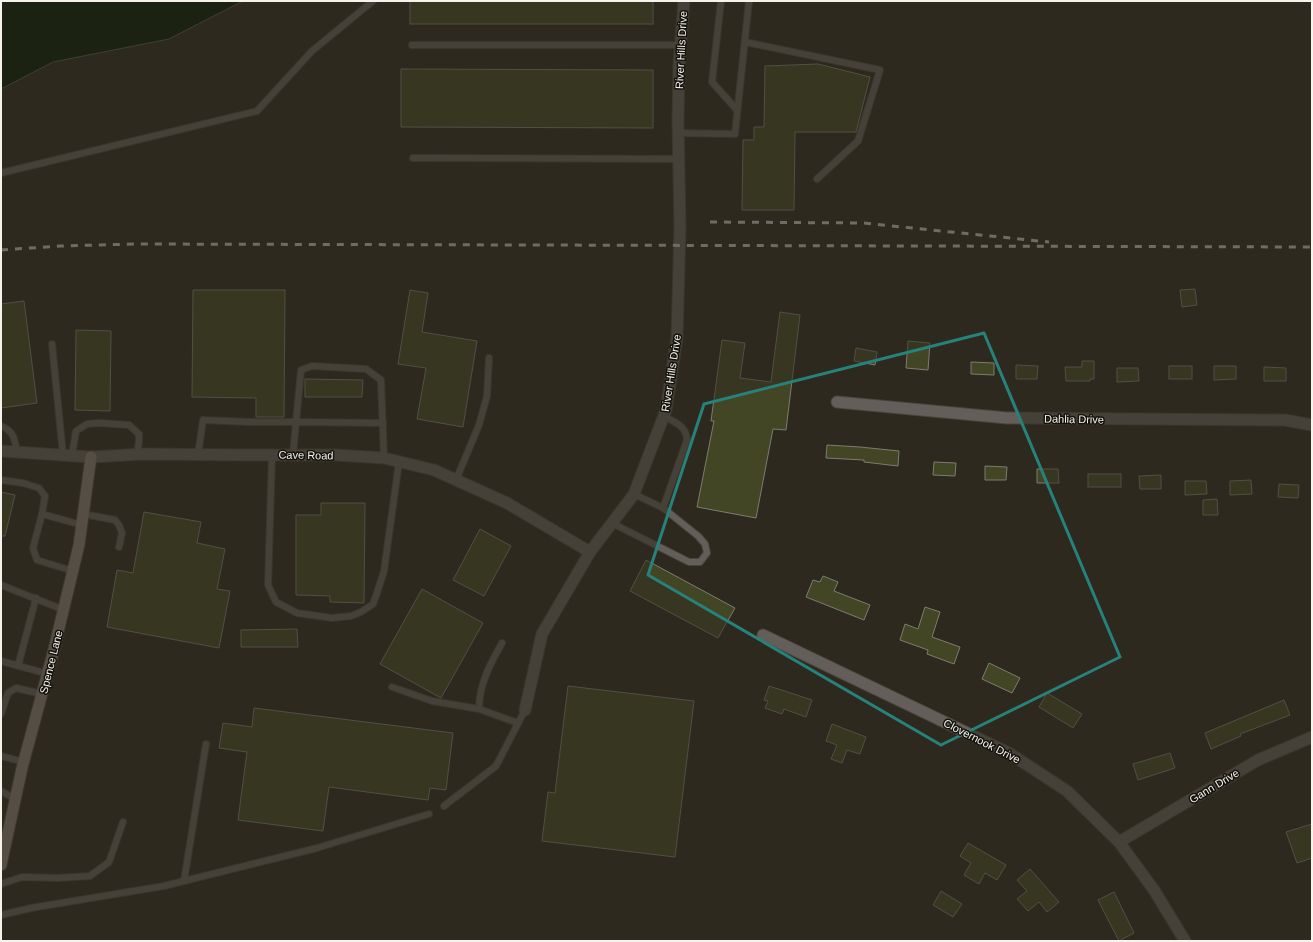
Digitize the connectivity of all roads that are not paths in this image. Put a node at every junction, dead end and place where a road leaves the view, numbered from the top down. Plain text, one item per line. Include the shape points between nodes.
1 (373, 1) edge
2 (684, 1) edge
3 (721, 1) edge
4 (749, 1) edge
5 (745, 42) junction
6 (412, 45) dead end
7 (681, 45) junction
8 (737, 110) junction
9 (679, 133) junction
10 (413, 158) dead end
11 (679, 158) junction
12 (1, 172) edge
13 (817, 180) dead end
14 (52, 344) dead end
15 (489, 358) dead end
16 (837, 402) dead end
17 (664, 416) junction
18 (296, 422) junction
19 (383, 423) junction
20 (1312, 425) edge
21 (1, 426) edge
22 (1, 451) edge
23 (17, 452) junction
24 (198, 454) junction
25 (68, 455) junction
26 (136, 455) junction
27 (272, 455) junction
28 (293, 455) junction
29 (91, 457) junction
30 (384, 458) junction
31 (399, 462) junction
32 (1, 480) edge
33 (456, 480) junction
34 (634, 494) junction
35 (663, 508) junction
36 (42, 514) junction
37 (82, 519) junction
38 (612, 522) junction
39 (119, 547) dead end
40 (590, 552) junction
41 (73, 571) junction
42 (1, 585) edge
43 (36, 598) junction
44 (64, 610) junction
45 (763, 635) dead end
46 (502, 643) dead end
47 (1, 661) edge
48 (18, 666) junction
49 (48, 674) junction
50 (392, 687) dead end
51 (42, 694) junction
52 (479, 709) junction
53 (524, 710) joint
54 (1, 714) edge
55 (518, 723) junction
56 (1312, 737) edge
57 (206, 744) dead end
58 (1, 756) edge
59 (24, 762) junction
60 (1, 791) edge
61 (15, 799) junction
62 (444, 806) dead end
63 (429, 814) dead end
64 (123, 822) dead end
65 (1119, 842) junction
66 (1, 865) edge
67 (184, 881) junction
68 (1, 884) edge
69 (1, 915) edge
70 (1185, 941) edge

1 - 12 lane via 312,51 257,111
2 - 7 street, River Hills Drive
3 - 8 lane via 712,82
4 - 5 lane
5 - 8 lane
5 - 13 lane via 880,70 858,141
6 - 7 lane
7 - 9 street, River Hills Drive
8 - 9 lane via 735,134
9 - 11 street, River Hills Drive
10 - 11 lane
11 - 17 street, River Hills Drive via 677,338
14 - 25 lane
15 - 33 lane via 487,396 479,425
16 - 20 street, Dahlia Drive via 1007,418 1285,420
17 - 34 street, River Hills Drive
17 - 35 lane via 684,428 686,440
18 - 19 lane
18 - 19 lane via 301,370 312,366 366,369 381,380
18 - 24 lane via 203,420
18 - 28 lane
19 - 30 lane
21 - 23 lane via 10,430
22 - 23 street, Cave Road
23 - 25 street, Cave Road
24 - 26 street, Cave Road
24 - 27 street, Cave Road
25 - 26 lane via 76,432 87,424 99,423 129,426 138,434
25 - 29 street, Cave Road
26 - 29 street, Cave Road
27 - 28 street, Cave Road
27 - 31 lane via 268,585 276,602 298,613 332,618 351,616 373,604 384,571
28 - 30 street, Cave Road
29 - 37 main road, Spence Lane
30 - 31 street, Cave Road
31 - 33 street, Cave Road via 434,470
32 - 36 lane via 39,488 45,496
33 - 40 street, Cave Road via 507,503
34 - 35 lane
34 - 38 street, River Hills Drive
35 - 38 lane via 705,544 707,553 700,562 689,562
36 - 37 lane
36 - 41 lane via 33,548 37,560
37 - 39 lane via 115,520 122,533
37 - 41 main road, Spence Lane
38 - 40 street, River Hills Drive
40 - 53 street, River Hills Drive via 542,634
41 - 44 main road, Spence Lane
42 - 43 lane
43 - 44 lane
43 - 48 lane
44 - 49 main road, Spence Lane
45 - 65 street, Clovernook Drive via 1009,753 1067,791
46 - 52 lane via 489,667
47 - 48 lane
48 - 49 lane
49 - 51 main road, Spence Lane
50 - 52 lane via 432,701
51 - 54 lane via 16,688 8,693
51 - 59 main road, Spence Lane
52 - 55 lane
53 - 55 lane
55 - 62 lane via 496,766
56 - 65 street, Gann Drive via 1258,760
57 - 67 lane
58 - 59 lane
59 - 61 main road, Spence Lane
60 - 61 lane
61 - 66 main road, Spence Lane
63 - 67 lane via 317,848
64 - 68 lane via 109,862 90,876 22,877
65 - 70 street, Clovernook Drive via 1154,890
67 - 69 lane

